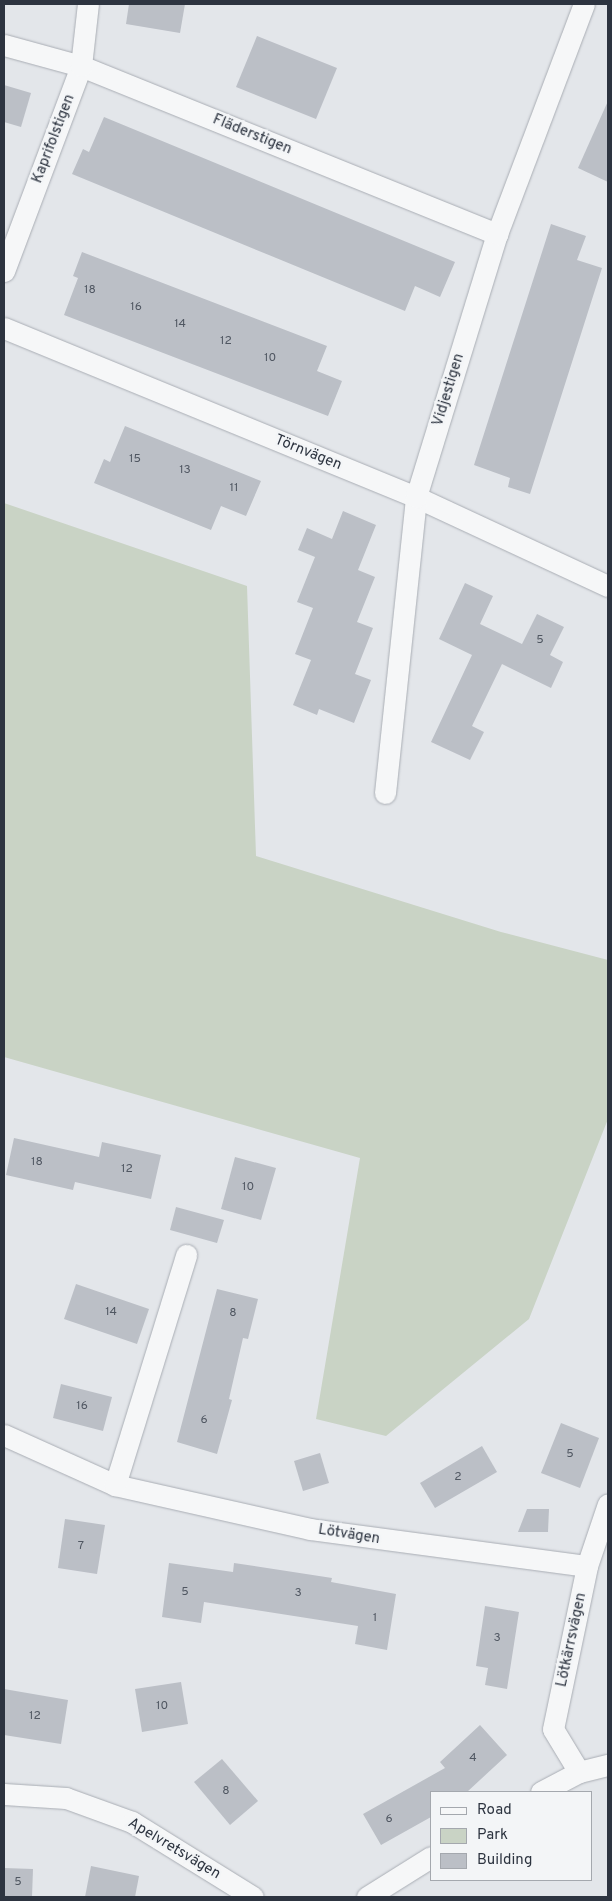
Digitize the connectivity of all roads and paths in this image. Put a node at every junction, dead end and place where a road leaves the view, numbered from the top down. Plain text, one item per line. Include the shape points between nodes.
1 (88, 4) edge
2 (584, 4) edge
3 (4, 46) edge
4 (82, 66) junction
5 (497, 234) junction
6 (4, 271) edge
7 (4, 328) edge
8 (416, 497) junction
9 (608, 586) edge
10 (385, 793) dead end
11 (186, 1255) dead end
12 (4, 1435) edge
13 (114, 1485) junction
14 (608, 1504) edge
15 (587, 1566) junction
16 (608, 1765) edge
17 (579, 1772) junction
18 (543, 1791) edge
19 (4, 1794) edge
20 (430, 1858) edge
21 (253, 1897) edge
22 (367, 1897) edge

1 - 4 street, Kaprifolstigen
2 - 5 street, Vidjestigen
3 - 4 street, Fläderstigen
4 - 5 street, Fläderstigen
4 - 6 street, Kaprifolstigen
5 - 8 street, Vidjestigen
7 - 8 street, Törnvägen
8 - 9 street, Törnvägen
8 - 10 street, Vidjestigen
11 - 13 street
12 - 13 street, Lötvägen
13 - 15 street, Lötvägen via 319,1530
14 - 15 street, Lötkärrsvägen
15 - 17 street, Lötkärrsvägen via 553,1729
16 - 17 street
17 - 18 street
19 - 21 street, Apelvretsvägen via 66,1798 132,1822
20 - 22 street

